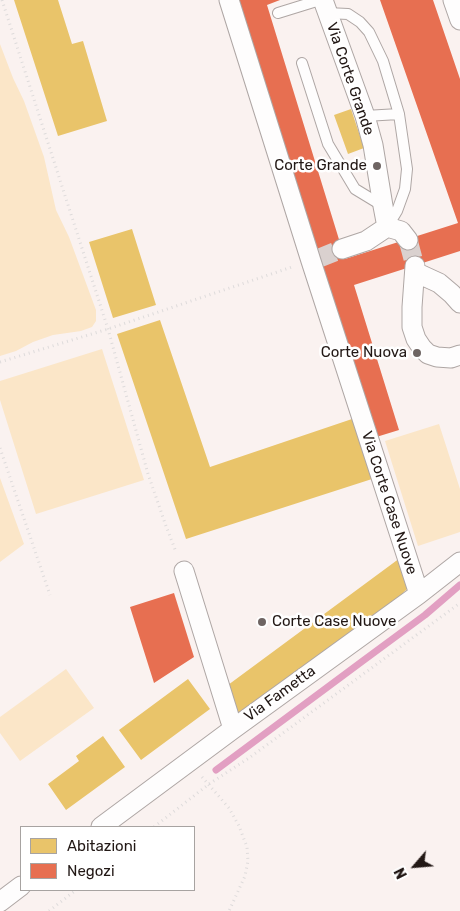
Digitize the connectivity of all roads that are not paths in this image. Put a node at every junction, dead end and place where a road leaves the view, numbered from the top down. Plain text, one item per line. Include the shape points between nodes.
1 (229, 0) edge
2 (453, 0) edge
3 (323, 4) edge
4 (278, 13) dead end
5 (460, 20) edge
6 (302, 63) dead end
7 (399, 114) junction
8 (366, 116) junction
9 (383, 206) junction
10 (387, 227) junction
11 (408, 240) tunnel mouth
12 (342, 249) tunnel mouth
13 (460, 303) edge
14 (460, 355) edge
15 (460, 562) edge
16 (184, 571) road end
17 (419, 594) junction
18 (233, 729) junction
19 (102, 826) edge
20 (20, 887) edge
21 (0, 902) edge

1 - 17 street, Via Corte Case Nuove
2 - 5 street
3 - 4 lane
3 - 7 lane via 348,14 369,32 384,61
3 - 8 street, Via Corte Grande
6 - 9 lane via 328,144 355,188
7 - 8 lane
7 - 10 lane via 407,169 405,189
8 - 9 street, Via Corte Grande
9 - 10 street, Via Corte Grande
10 - 11 street via 400,231
10 - 12 street via 366,241
13 - 14 street via 439,283 415,269 412,327 416,339 428,354 451,358
15 - 17 street, Via Fametta
16 - 18 street
17 - 18 street, Via Fametta
18 - 19 street, Via Fametta
20 - 21 street

